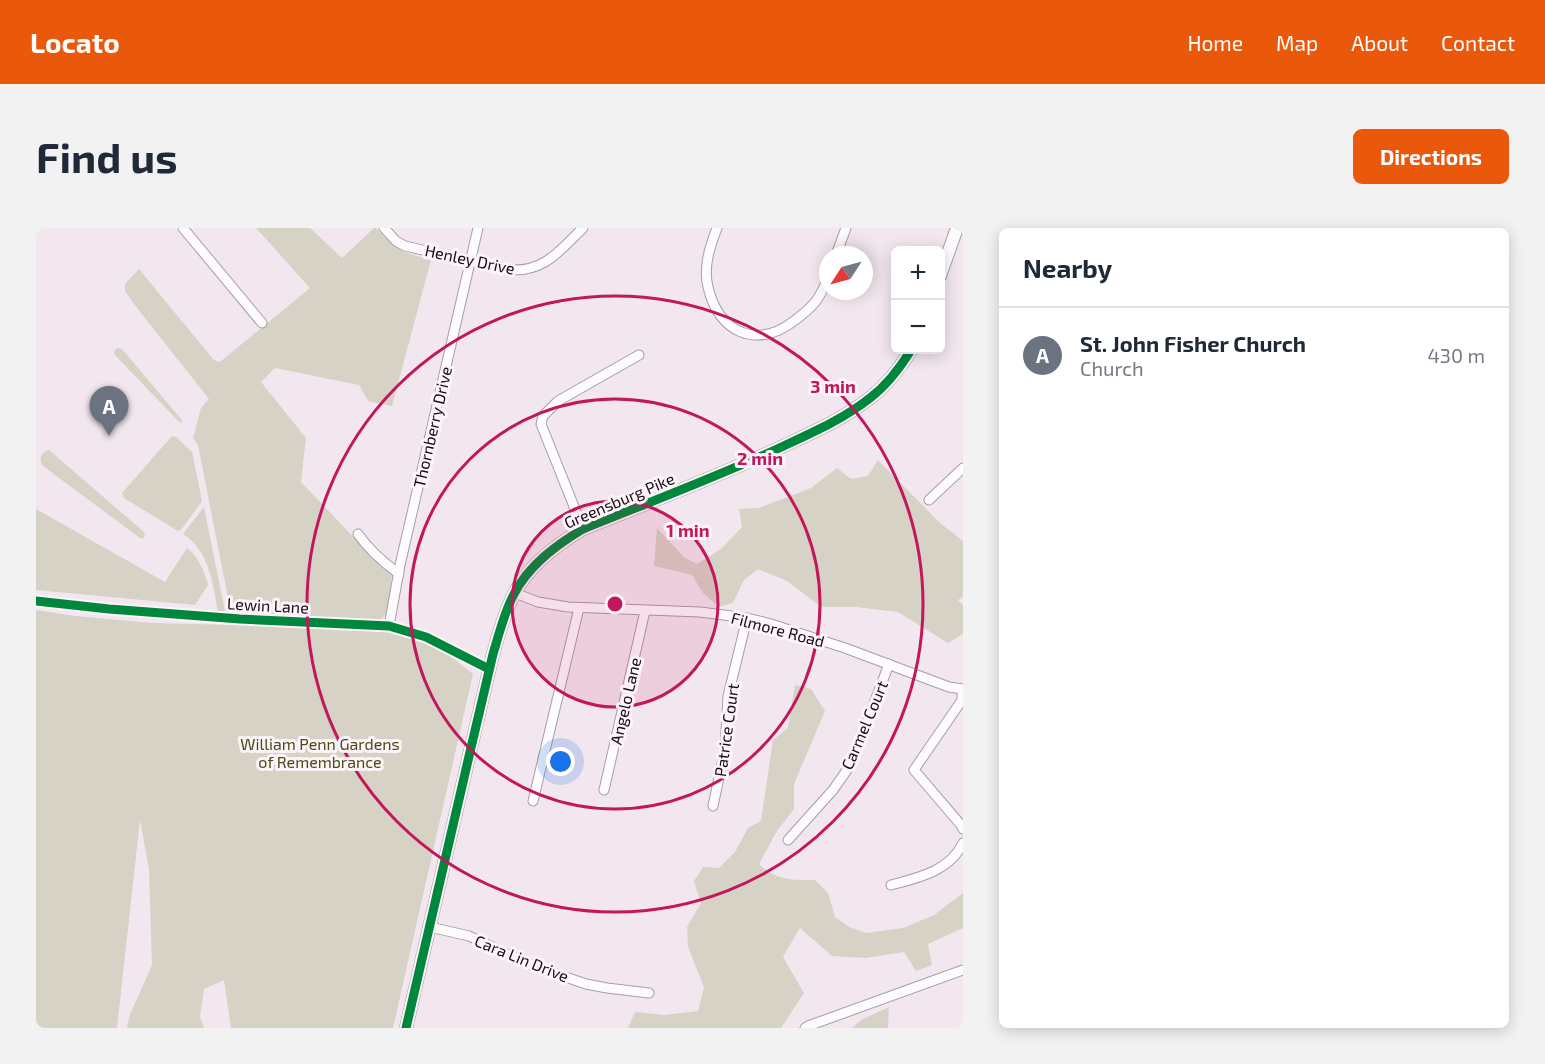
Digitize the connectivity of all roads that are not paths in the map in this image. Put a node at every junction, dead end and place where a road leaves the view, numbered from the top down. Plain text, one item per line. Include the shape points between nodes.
1 (183, 228) edge
2 (384, 228) edge
3 (478, 228) edge
4 (583, 228) edge
5 (717, 228) edge
6 (846, 228) edge
7 (957, 228) edge
8 (839, 246) edge
9 (470, 261) junction
10 (945, 262) edge
11 (819, 297) edge
12 (262, 323) dead end
13 (908, 354) edge
14 (639, 355) dead end
15 (963, 468) edge
16 (929, 500) dead end
17 (583, 529) junction
18 (358, 534) dead end
19 (399, 574) junction
20 (515, 593) junction
21 (36, 601) edge
22 (579, 608) junction
23 (645, 611) junction
24 (747, 618) junction
25 (389, 626) junction
26 (889, 664) junction
27 (489, 669) junction
28 (962, 689) edge
29 (604, 790) dead end
30 (533, 801) dead end
31 (713, 806) dead end
32 (963, 829) edge
33 (788, 840) dead end
34 (963, 843) edge
35 (891, 885) dead end
36 (430, 927) junction
37 (963, 970) edge
38 (649, 993) dead end
39 (406, 1028) edge
40 (805, 1028) edge

1 - 12 street
2 - 9 street, Henley Drive via 405,246
3 - 9 street, Thornberry Drive
4 - 9 street, Henley Drive via 550,260 532,269 510,270
5 - 11 street via 710,246 707,285 718,312 736,330 749,335 776,331 809,309
6 - 8 street
7 - 10 street
9 - 19 street, Thornberry Drive
13 - 17 street, Greensburg Pike via 871,398 835,422 747,463
14 - 17 street via 558,401 543,416 541,424
15 - 16 street
17 - 20 street, Greensburg Pike via 544,557
18 - 19 street
19 - 25 street, Thornberry Drive
20 - 22 street, Filmore Road via 549,605
20 - 27 street, Greensburg Pike
21 - 25 street, Lewin Lane
22 - 23 street, Filmore Road
22 - 30 street
23 - 24 street, Filmore Road
23 - 29 street, Angelo Lane
24 - 26 street, Filmore Road
24 - 31 street, Patrice Court via 728,696 725,749
25 - 27 street, Lewin Lane via 426,637
26 - 28 street, Filmore Road
26 - 33 street, Carmel Court via 847,770
27 - 36 street, Greensburg Pike
28 - 32 street via 962,700 914,770
34 - 35 street via 956,856 938,869
36 - 38 street, Cara Lin Drive via 469,936 533,966 586,984
36 - 39 street, Greensburg Pike
37 - 40 street

